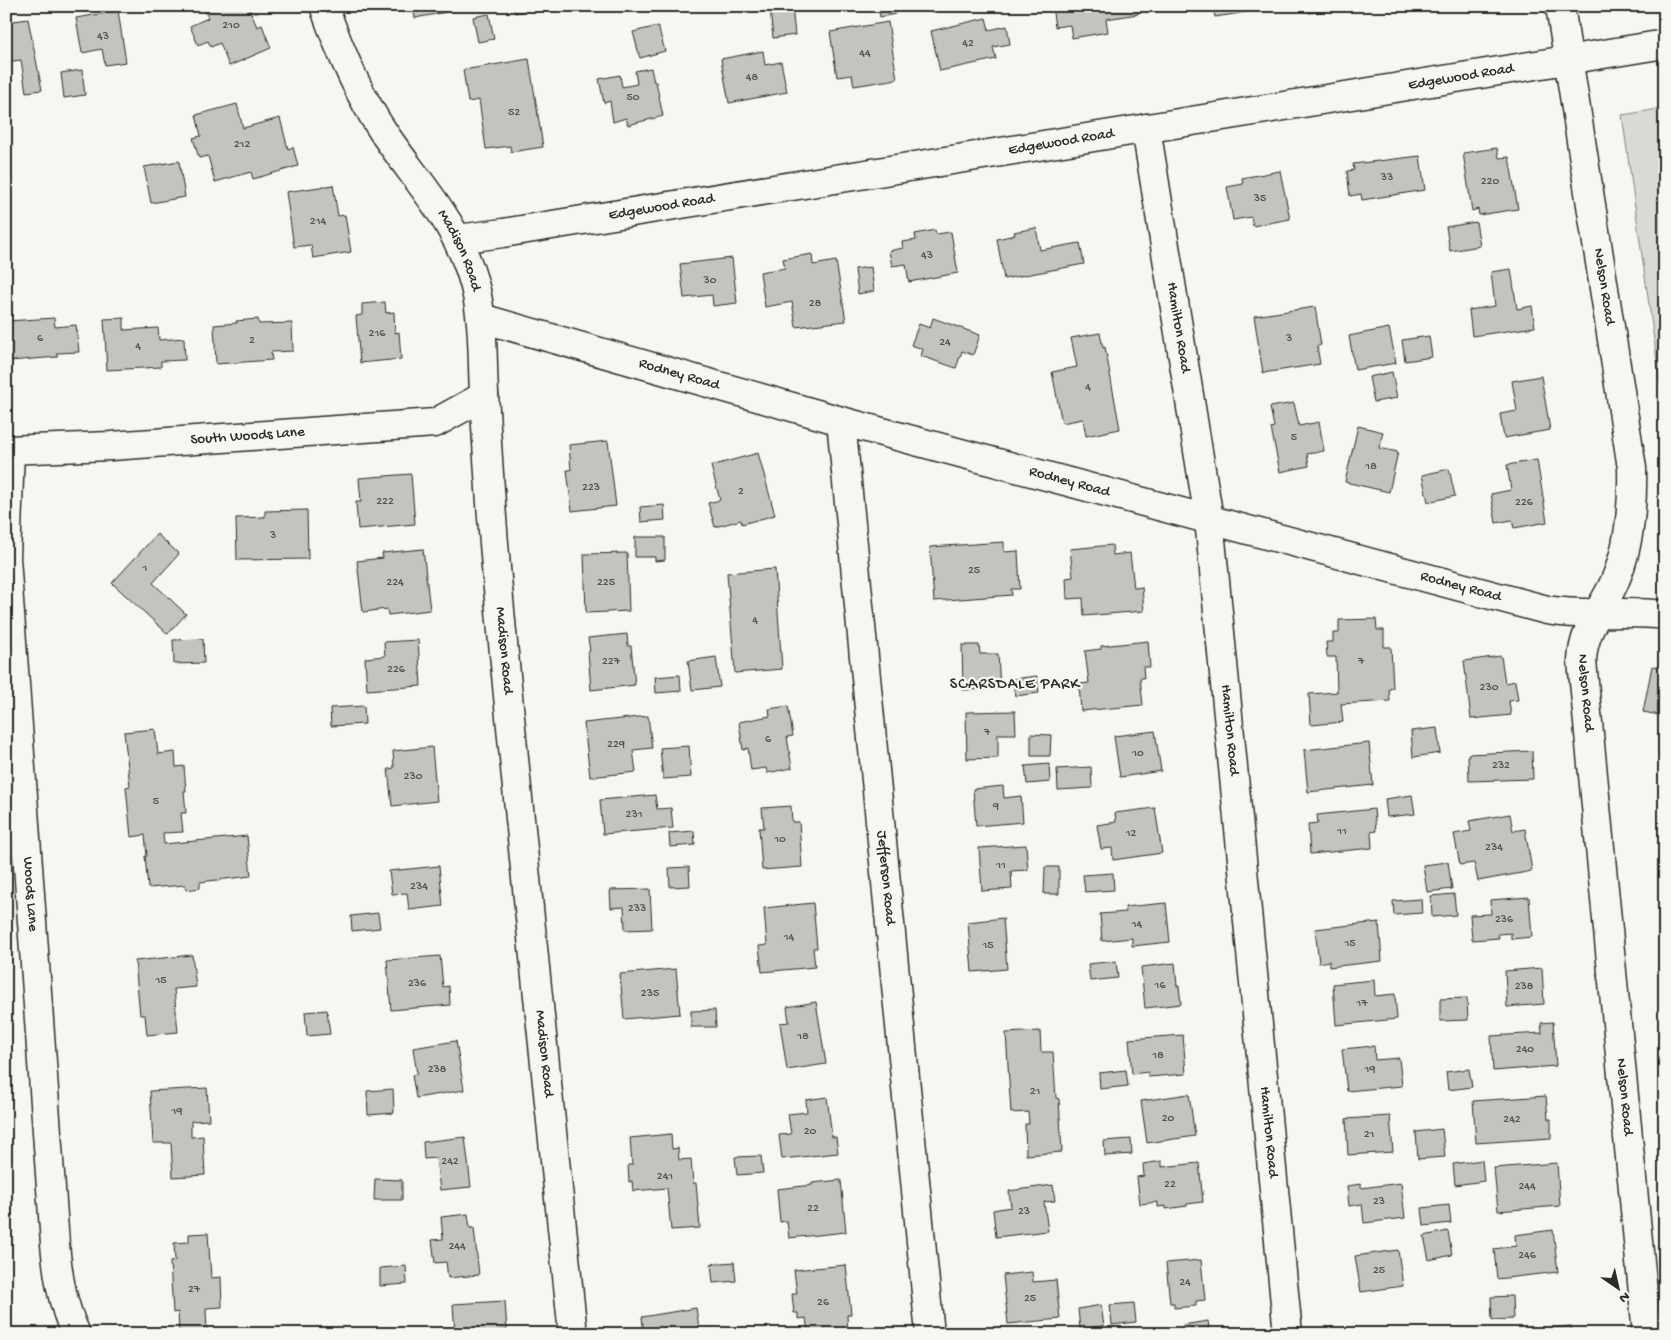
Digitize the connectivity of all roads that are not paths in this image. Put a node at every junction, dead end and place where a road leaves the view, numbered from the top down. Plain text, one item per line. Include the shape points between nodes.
1 (324, 6) edge
2 (1560, 6) edge
3 (1665, 44) edge
4 (1568, 60) junction
5 (1146, 128) junction
6 (458, 239) junction
7 (481, 318) junction
8 (484, 396) junction
9 (841, 421) junction
10 (8, 450) edge
11 (1209, 519) junction
12 (1598, 612) junction
13 (1665, 615) edge
14 (76, 1334) edge
15 (573, 1334) edge
16 (930, 1334) edge
17 (1288, 1334) edge
18 (1647, 1334) edge

1 - 6 street, Madison Road via 340,51 361,94 386,136 443,213
2 - 4 street, Nelson Road
3 - 4 street, Edgewood Road
4 - 5 street, Edgewood Road
4 - 12 street, Nelson Road via 1632,468 1632,509 1624,549 1614,581
5 - 6 street, Edgewood Road
5 - 11 street, Hamilton Road
6 - 7 street, Madison Road via 475,286
7 - 8 street, Madison Road
7 - 9 street, Rodney Road
8 - 10 street, South Woods Lane via 435,423 111,446
8 - 15 street, Madison Road via 499,606
9 - 11 street, Rodney Road
9 - 16 street, Jefferson Road
10 - 14 street, Woods Lane via 6,558 53,1224 60,1289
11 - 12 street, Rodney Road via 1547,610
11 - 17 street, Hamilton Road
12 - 13 street, Rodney Road
12 - 18 street, Nelson Road via 1584,639 1582,661

